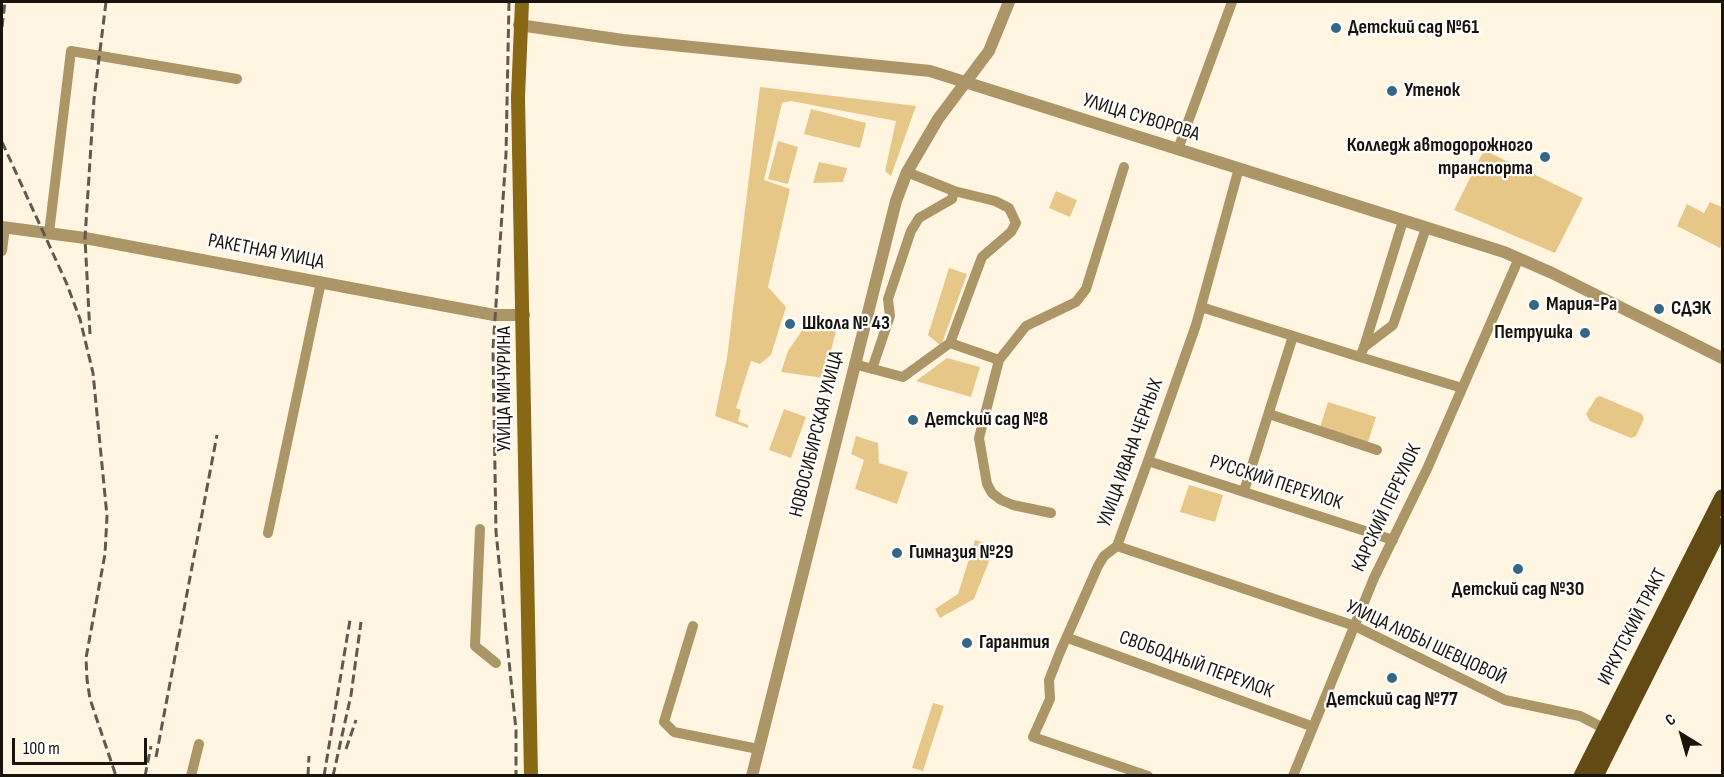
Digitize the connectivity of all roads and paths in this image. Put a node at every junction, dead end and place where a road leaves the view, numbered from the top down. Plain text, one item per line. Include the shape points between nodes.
1 (522, 2) edge
2 (1010, 2) edge
3 (1232, 2) edge
4 (519, 26) junction
5 (237, 79) dead end
6 (966, 83) junction
7 (1178, 149) junction
8 (1124, 167) dead end
9 (1239, 168) junction
10 (907, 171) junction
11 (954, 191) junction
12 (1403, 221) junction
13 (3, 227) edge
14 (1426, 228) junction
15 (49, 233) junction
16 (2, 251) edge
17 (1519, 258) junction
18 (321, 282) junction
19 (1201, 307) junction
20 (524, 315) junction
21 (1293, 336) junction
22 (950, 343) junction
23 (1362, 352) junction
24 (1722, 358) edge
25 (999, 360) junction
26 (854, 364) junction
27 (872, 369) junction
28 (1462, 388) junction
29 (1269, 414) junction
30 (1377, 450) dead end
31 (1148, 461) junction
32 (1244, 491) junction
33 (1722, 497) edge
34 (1051, 513) dead end
35 (1722, 525) edge
36 (480, 529) dead end
37 (268, 533) dead end
38 (1393, 540) junction
39 (1117, 546) junction
40 (693, 626) dead end
41 (1355, 626) junction
42 (1068, 638) junction
43 (496, 663) dead end
44 (1311, 726) junction
45 (1611, 731) junction
46 (199, 744) dead end
47 (758, 749) junction
48 (755, 775) edge
49 (192, 776) edge
50 (531, 776) edge
51 (1148, 776) edge
52 (1293, 776) edge
53 (1581, 776) edge
54 (1596, 776) edge

1 - 4 main road, УЛИЦА МИЧУРИНА
2 - 6 street, НОВОСИБИРСКАЯ УЛИЦА via 988,51
3 - 7 street
4 - 6 street, УЛИЦА СУВОРОВА via 930,71
4 - 20 main road, УЛИЦА МИЧУРИНА
5 - 15 street via 71,51
6 - 7 street, УЛИЦА СУВОРОВА
6 - 10 street, НОВОСИБИРСКАЯ УЛИЦА via 938,119
7 - 9 street, УЛИЦА СУВОРОВА
8 - 25 street via 1086,289 1076,302 1026,326
9 - 12 street, УЛИЦА СУВОРОВА
9 - 19 street, УЛИЦА ИВАНА ЧЕРНЫХ
10 - 11 street
10 - 26 street, НОВОСИБИРСКАЯ УЛИЦА
11 - 22 street via 996,201 1009,208 1016,223 982,257
11 - 27 street via 952,199 919,218 910,231 888,299 890,316
12 - 14 street, УЛИЦА СУВОРОВА
12 - 23 street
13 - 15 street, РАКЕТНАЯ УЛИЦА
13 - 16 street
14 - 17 street, УЛИЦА СУВОРОВА
14 - 23 street via 1393,325
15 - 18 street, РАКЕТНАЯ УЛИЦА
17 - 24 street, УЛИЦА СУВОРОВА
17 - 28 street, КАРСКИЙ ПЕРЕУЛОК
18 - 20 street, РАКЕТНАЯ УЛИЦА via 494,315
18 - 37 street
19 - 21 street
19 - 31 street, УЛИЦА ИВАНА ЧЕРНЫХ
20 - 50 main road, УЛИЦА МИЧУРИНА
21 - 23 street
21 - 29 street
22 - 25 street
22 - 27 street via 903,377
23 - 28 street
25 - 34 street via 979,438 987,484 1001,500
26 - 27 street
26 - 47 street, НОВОСИБИРСКАЯ УЛИЦА
28 - 38 street, КАРСКИЙ ПЕРЕУЛОК
29 - 30 street
29 - 32 street
31 - 32 street, РУССКИЙ ПЕРЕУЛОК
31 - 39 street, УЛИЦА ИВАНА ЧЕРНЫХ
32 - 38 street, РУССКИЙ ПЕРЕУЛОК
33 - 45 main road, ИРКУТСКИЙ ТРАКТ
35 - 45 main road, ИРКУТСКИЙ ТРАКТ
36 - 43 street via 476,646
38 - 41 street, КАРСКИЙ ПЕРЕУЛОК
39 - 41 street, УЛИЦА ЛЮБЫ ШЕВЦОВОЙ
39 - 42 street, УЛИЦА ИВАНА ЧЕРНЫХ via 1098,566
40 - 47 street via 664,722 674,732
41 - 44 street, КАРСКИЙ ПЕРЕУЛОК
41 - 45 street, УЛИЦА ЛЮБЫ ШЕВЦОВОЙ via 1505,700 1580,716
42 - 44 street, СВОБОДНЫЙ ПЕРЕУЛОК
42 - 51 street, УЛИЦА ИВАНА ЧЕРНЫХ via 1049,680 1050,699 1033,737
44 - 52 street, КАРСКИЙ ПЕРЕУЛОК
45 - 53 main road, ИРКУТСКИЙ ТРАКТ
45 - 54 main road, ИРКУТСКИЙ ТРАКТ
46 - 49 street
47 - 48 street, НОВОСИБИРСКАЯ УЛИЦА

